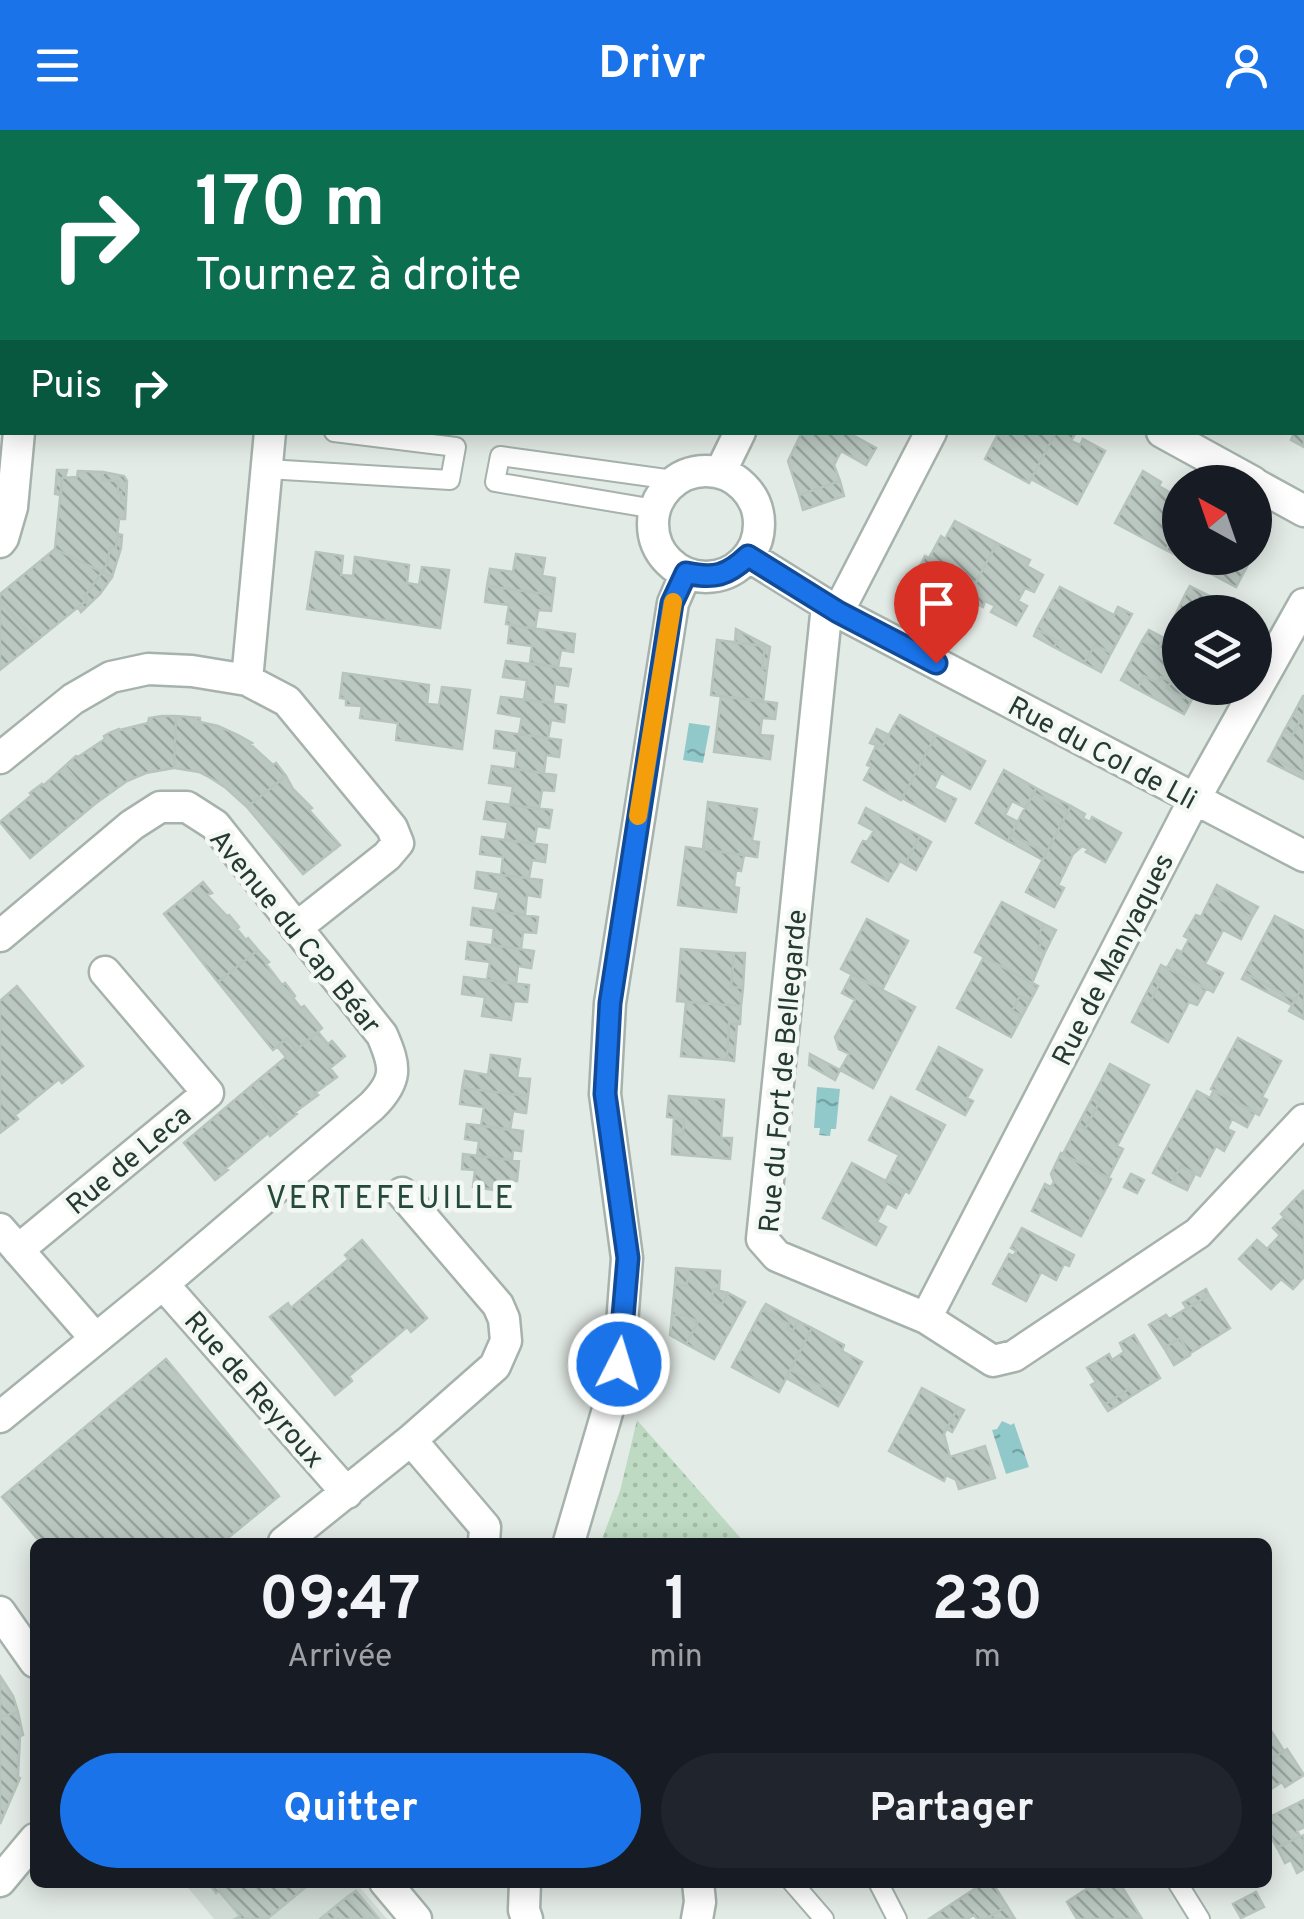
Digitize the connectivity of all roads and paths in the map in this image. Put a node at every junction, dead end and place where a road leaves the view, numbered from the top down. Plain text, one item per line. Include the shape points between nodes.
1 (19, 435) edge
2 (270, 435) edge
3 (357, 435) edge
4 (738, 435) edge
5 (929, 435) edge
6 (1167, 435) edge
7 (1222, 465) edge
8 (267, 469) junction
9 (720, 472) junction
10 (679, 478) junction
11 (1272, 493) edge
12 (655, 509) junction
13 (1304, 511) edge
14 (0, 542) edge
15 (748, 556) junction
16 (686, 573) junction
17 (1304, 604) edge
18 (832, 608) junction
19 (247, 680) junction
20 (0, 758) edge
21 (1194, 800) junction
22 (1304, 856) edge
23 (296, 928) junction
24 (0, 936) edge
25 (104, 972) dead end
26 (1304, 1120) edge
27 (402, 1194) dead end
28 (9, 1239) edge
29 (163, 1284) junction
30 (926, 1318) junction
31 (94, 1338) junction
32 (0, 1418) edge
33 (411, 1440) junction
34 (347, 1493) junction
35 (289, 1538) edge
36 (484, 1538) edge
37 (569, 1538) edge
38 (0, 1612) edge
39 (30, 1655) edge
40 (30, 1845) edge
41 (0, 1881) edge
42 (390, 1888) edge
43 (526, 1888) edge
44 (699, 1888) edge
45 (797, 1888) edge
46 (881, 1888) edge
47 (1181, 1888) edge
48 (416, 1919) edge
49 (527, 1919) edge
50 (697, 1919) edge
51 (824, 1919) edge
52 (897, 1919) edge
53 (1200, 1919) edge

1 - 14 street via 12,506
2 - 8 street
3 - 8 lane via 456,448 450,480
4 - 9 street
5 - 18 street
6 - 7 street
8 - 19 street
9 - 10 street
9 - 15 street via 748,491 756,507 759,524
10 - 12 street
10 - 12 lane via 500,456 495,482
11 - 13 street
12 - 16 street via 655,540
15 - 16 street via 720,575
15 - 18 street, Rue du Col de Lli
16 - 37 street via 672,603 610,1003 605,1094 628,1258 619,1364
17 - 21 street, Rue de Manyaques
18 - 21 street, Rue du Col de Lli
18 - 30 street, Rue du Fort de Bellegarde via 762,1239 777,1256
19 - 20 street via 148,668 111,677
19 - 23 street via 287,701 398,842
21 - 22 street, Rue du Col de Lli
21 - 30 street, Rue de Manyaques
23 - 24 street, Avenue du Cap Béar via 215,826 187,807 160,807
23 - 29 street, Avenue du Cap Béar via 382,1035 393,1077 372,1106
25 - 28 street, Rue de Leca via 208,1093
26 - 30 street, Rue du Fort de Bellegarde via 1198,1233 1014,1356 993,1361
27 - 33 street via 498,1305 506,1341 495,1366
28 - 31 street
29 - 31 street, Avenue du Cap Béar
29 - 34 street, Rue de Reyroux
31 - 32 street, Avenue du Cap Béar
33 - 34 street
33 - 36 street via 485,1527
34 - 35 street
38 - 39 street
40 - 41 street
42 - 48 street
43 - 49 street
44 - 50 street
45 - 51 lane
46 - 52 lane
47 - 53 lane

